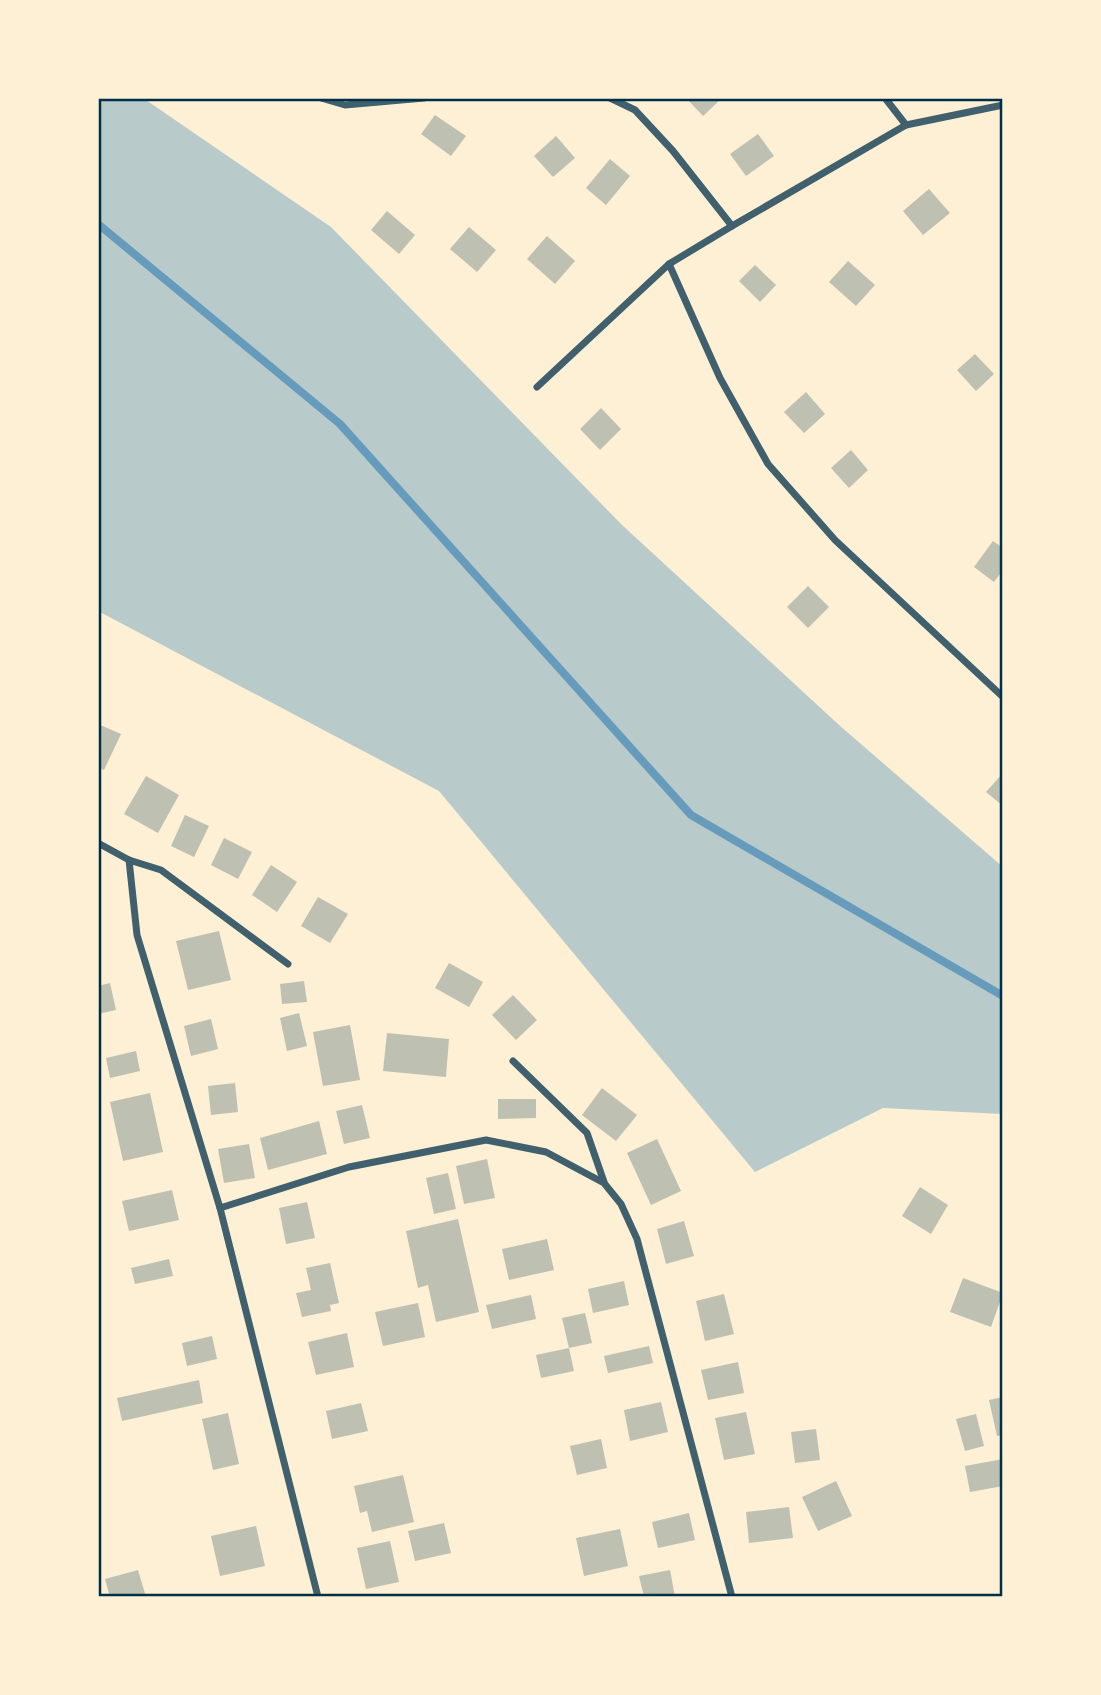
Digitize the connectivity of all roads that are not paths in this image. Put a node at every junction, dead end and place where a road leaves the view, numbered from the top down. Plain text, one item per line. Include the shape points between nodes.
1 (321, 98) edge
2 (424, 98) edge
3 (610, 98) edge
4 (885, 98) edge
5 (1003, 105) edge
6 (906, 125) junction
7 (732, 226) junction
8 (669, 264) junction
9 (537, 387) dead end
10 (1003, 697) edge
11 (98, 843) edge
12 (130, 860) junction
13 (288, 964) dead end
14 (513, 1061) dead end
15 (604, 1183) junction
16 (220, 1208) junction
17 (318, 1597) edge
18 (732, 1597) edge

1 - 2 street via 345,105
3 - 7 street via 635,110
4 - 6 street
5 - 6 street
6 - 7 street
7 - 8 street
8 - 9 street
8 - 10 street via 720,378 768,464 835,540
11 - 12 street
12 - 13 street via 161,870
12 - 16 street via 137,935
14 - 15 street via 587,1133
15 - 16 street via 546,1152 486,1140 349,1167
15 - 18 street via 621,1204 637,1239
16 - 17 street

